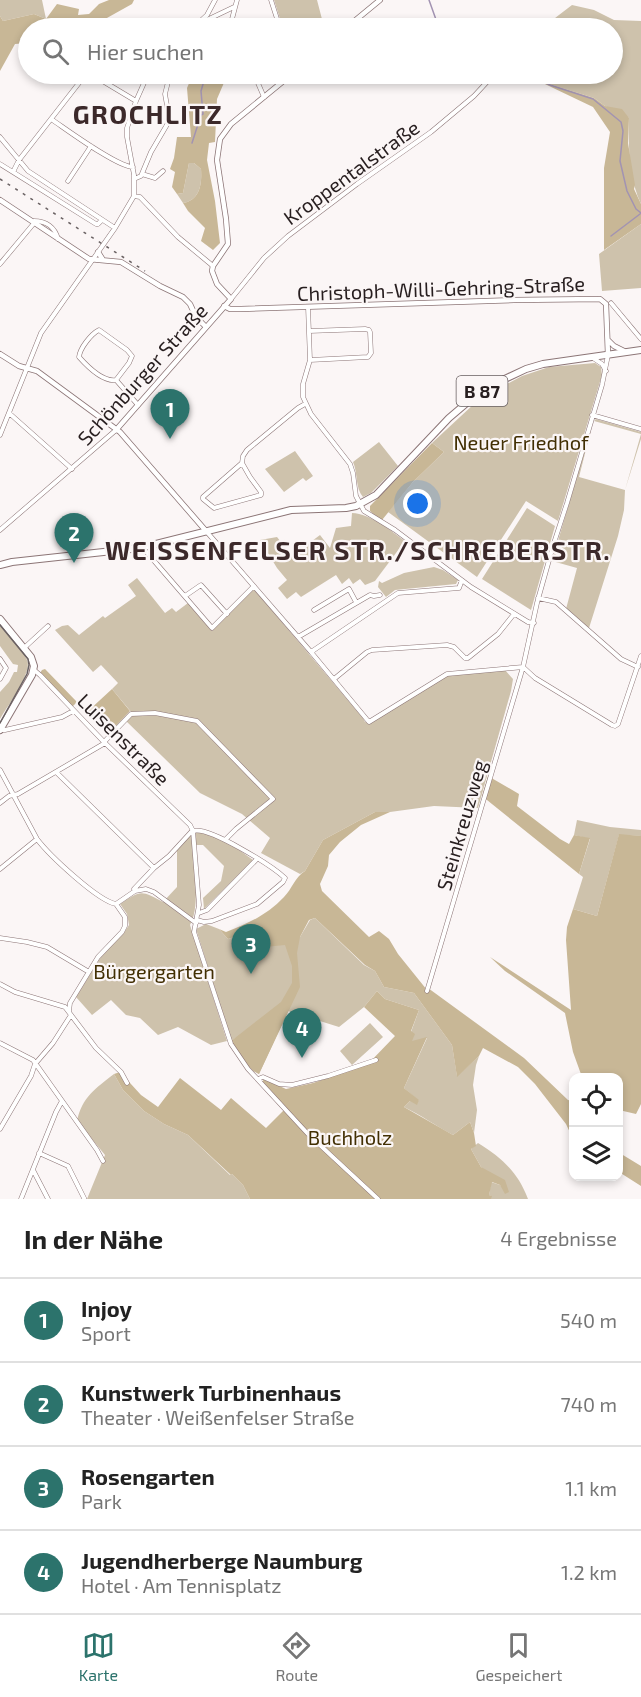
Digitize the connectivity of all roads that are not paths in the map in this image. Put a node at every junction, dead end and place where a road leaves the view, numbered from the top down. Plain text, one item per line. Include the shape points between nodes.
1 (215, 0) edge
2 (237, 0) edge
3 (271, 0) edge
4 (380, 0) edge
5 (234, 7) junction
6 (224, 12) junction
7 (203, 18) edge
8 (209, 18) edge
9 (231, 18) edge
10 (232, 18) edge
11 (277, 18) edge
12 (358, 18) edge
13 (78, 84) edge
14 (108, 84) edge
15 (144, 84) edge
16 (168, 84) edge
17 (258, 84) edge
18 (280, 84) edge
19 (485, 84) edge
20 (264, 97) junction
21 (136, 101) junction
22 (51, 119) junction
23 (0, 137) edge
24 (91, 146) junction
25 (19, 160) junction
26 (0, 162) edge
27 (133, 167) junction
28 (164, 171) dead end
29 (13, 172) junction
30 (142, 174) junction
31 (134, 179) junction
32 (68, 181) dead end
33 (134, 196) junction
34 (0, 200) edge
35 (102, 220) junction
36 (34, 221) junction
37 (115, 228) junction
38 (98, 252) junction
39 (93, 259) junction
40 (103, 260) junction
41 (0, 264) edge
42 (213, 266) junction
43 (231, 299) junction
44 (610, 303) dead end
45 (224, 306) junction
46 (308, 306) junction
47 (607, 311) junction
48 (617, 311) junction
49 (206, 327) junction
50 (309, 331) junction
51 (641, 339) edge
52 (609, 340) junction
53 (641, 350) edge
54 (627, 352) junction
55 (0, 354) edge
56 (608, 355) junction
57 (592, 357) junction
58 (310, 360) junction
59 (24, 368) junction
60 (606, 371) junction
61 (116, 380) junction
62 (305, 404) junction
63 (138, 405) junction
64 (9, 413) junction
65 (592, 415) junction
66 (641, 429) edge
67 (116, 430) junction
68 (0, 435) edge
69 (242, 463) junction
70 (72, 469) junction
71 (360, 505) junction
72 (0, 530) edge
73 (206, 531) junction
74 (143, 548) junction
75 (0, 564) edge
76 (462, 580) junction
77 (254, 586) junction
78 (380, 595) dead end
79 (185, 596) junction
80 (538, 598) junction
81 (356, 602) junction
82 (314, 610) dead end
83 (227, 614) junction
84 (514, 614) junction
85 (0, 619) edge
86 (534, 623) junction
87 (48, 626) dead end
88 (298, 637) junction
89 (24, 648) junction
90 (311, 652) junction
91 (641, 656) edge
92 (0, 660) edge
93 (523, 667) junction
94 (638, 667) junction
95 (34, 670) junction
96 (0, 679) edge
97 (334, 679) junction
98 (74, 711) junction
99 (0, 730) edge
100 (104, 742) junction
101 (0, 770) edge
102 (56, 772) junction
103 (13, 795) junction
104 (0, 803) edge
105 (193, 831) junction
106 (37, 839) junction
107 (225, 840) junction
108 (256, 860) junction
109 (154, 868) junction
110 (0, 869) edge
111 (135, 891) junction
112 (116, 904) junction
113 (199, 913) junction
114 (196, 921) junction
115 (0, 938) edge
116 (89, 972) junction
117 (0, 984) edge
118 (427, 991) dead end
119 (70, 1003) junction
120 (63, 1006) junction
121 (70, 1013) junction
122 (0, 1043) edge
123 (376, 1060) dead end
124 (35, 1064) junction
125 (258, 1079) junction
126 (128, 1083) dead end
127 (62, 1101) junction
128 (0, 1129) edge
129 (39, 1153) junction
130 (103, 1161) dead end
131 (32, 1169) junction
132 (84, 1198) edge
133 (21, 1199) edge
134 (48, 1199) edge
135 (378, 1199) edge

1 - 7 street
2 - 5 street
3 - 11 street
4 - 12 main road
5 - 6 street
5 - 10 street
6 - 8 street
6 - 9 street
13 - 22 street
14 - 21 street
15 - 21 street
16 - 30 street via 169,121
17 - 20 street
18 - 20 main road
19 - 43 street, Kroppentalstraße via 431,132 288,236 264,258
20 - 42 main road via 231,124 220,139 217,160 228,244
21 - 27 street via 127,134
22 - 24 street
22 - 25 street
23 - 25 street
24 - 27 street
24 - 32 street
25 - 29 street
25 - 35 street via 28,171
26 - 29 street
27 - 31 street
28 - 30 street via 158,179
29 - 35 street via 96,224
30 - 31 street
31 - 33 street
33 - 37 street
33 - 42 street via 140,197
34 - 36 main road
35 - 37 street
36 - 39 main road
36 - 41 street
37 - 38 street
38 - 39 street
38 - 40 main road
39 - 40 main road
39 - 59 street via 44,328
40 - 49 main road via 121,262 183,297
42 - 43 main road via 216,282
43 - 45 main road, Schönburger Straße
44 - 48 street
45 - 46 main road, Christoph-Willi-Gehring-Straße
45 - 49 main road, Schönburger Straße
46 - 47 main road, Christoph-Willi-Gehring-Straße via 598,298 606,302
46 - 50 street
47 - 48 street
47 - 52 main road, Christoph-Willi-Gehring-Straße
48 - 51 street
49 - 63 main road, Schönburger Straße
50 - 58 street
50 - 58 street via 365,328 370,332 371,353 368,357
52 - 54 main road
52 - 56 main road, Christoph-Willi-Gehring-Straße
53 - 54 main road, B 87
54 - 56 main road, B 87
55 - 59 main road
56 - 57 main road, B 87
56 - 60 street, Steinkreuzweg
57 - 60 street
57 - 71 main road, B 87 via 543,364 504,379 475,396 375,495
58 - 62 street via 302,390
59 - 64 street
59 - 67 main road via 41,374
60 - 65 street, Steinkreuzweg
61 - 61 street via 132,356 102,331 96,331 79,357 105,379
61 - 63 street
62 - 69 street via 248,450
62 - 71 street via 348,460
63 - 67 main road, Schönburger Straße
64 - 68 street
64 - 70 street
65 - 66 street
65 - 80 street, Steinkreuzweg
67 - 70 street, Schönburger Straße
67 - 73 main road
69 - 69 street via 203,497 211,507 261,495
70 - 72 street, Schönburger Straße
71 - 73 main road via 291,510
71 - 76 street
73 - 74 main road
73 - 77 street
74 - 75 main road
74 - 79 street
76 - 84 street
76 - 90 street via 459,588 398,593
77 - 83 street
77 - 88 street
78 - 81 street
79 - 83 street via 201,585
79 - 83 street via 212,628
80 - 86 street, Steinkreuzweg
80 - 94 street via 555,602 621,659
81 - 82 street via 349,589
81 - 88 street
84 - 86 street
84 - 97 street via 498,634 468,658 447,645 372,650
85 - 89 main road
86 - 93 street, Steinkreuzweg
87 - 89 street
88 - 90 street
89 - 95 main road via 34,662
90 - 97 street
91 - 94 street
92 - 96 street via 6,668
93 - 94 street via 615,726
93 - 97 street via 447,674 369,722
93 - 118 street, Steinkreuzweg
95 - 98 street, Luisenstraße
95 - 99 main road
98 - 99 street
98 - 100 street, Luisenstraße
100 - 102 street
100 - 105 street, Luisenstraße
100 - 107 street via 134,713 197,721 273,799
101 - 103 street
102 - 103 street
102 - 109 street
103 - 104 street
103 - 106 street
105 - 107 street via 202,830
105 - 109 street
105 - 113 street
106 - 110 street
106 - 112 street via 77,878 106,901
107 - 108 street
108 - 113 street via 207,910
108 - 114 street via 285,878 283,882 256,903 212,921
109 - 111 street
111 - 112 street
111 - 114 street via 154,892
112 - 116 street via 126,926
113 - 114 street
114 - 125 street via 195,935 231,1044
115 - 116 street via 47,947
116 - 119 street
117 - 120 street
119 - 120 street
119 - 121 street
120 - 121 street
121 - 124 street
121 - 126 street
122 - 124 street
123 - 125 street via 292,1085
124 - 127 street
124 - 128 street
125 - 135 street via 308,1134
127 - 129 street
127 - 130 street
129 - 131 street
129 - 132 street via 68,1166
131 - 133 street
131 - 134 street

